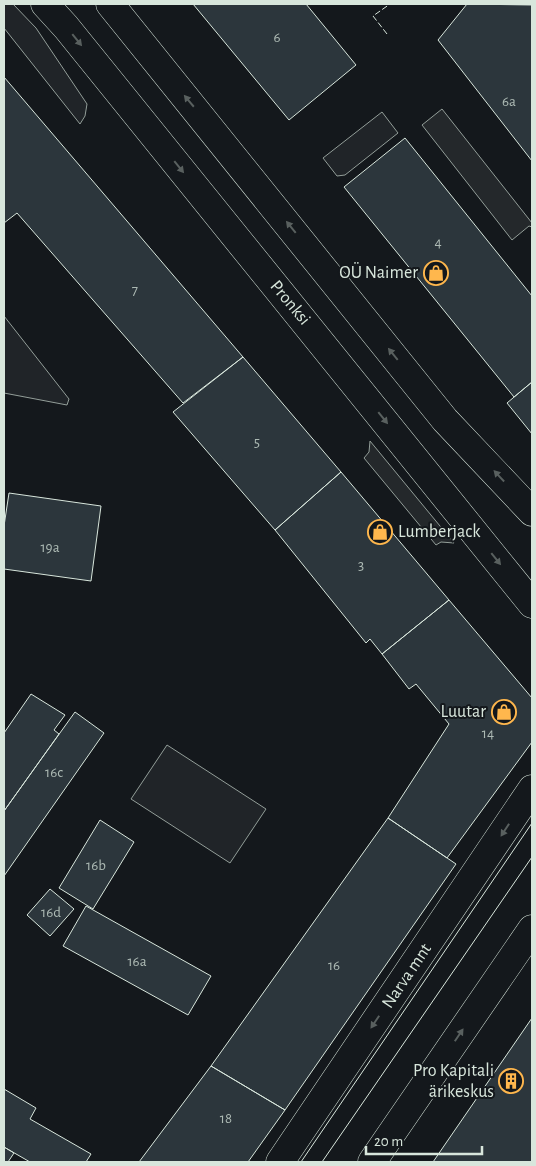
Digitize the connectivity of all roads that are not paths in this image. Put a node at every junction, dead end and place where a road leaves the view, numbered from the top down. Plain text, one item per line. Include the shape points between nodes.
1 (45, 4) edge
2 (110, 4) edge
3 (532, 512) edge
4 (532, 604) edge
5 (532, 789) edge
6 (532, 929) edge
7 (280, 1162) edge
8 (372, 1162) edge

1 -> 4 main road, Pronksi
3 -> 2 main road via 445,420
5 -> 7 main road, Narva mnt
8 -> 6 main road

